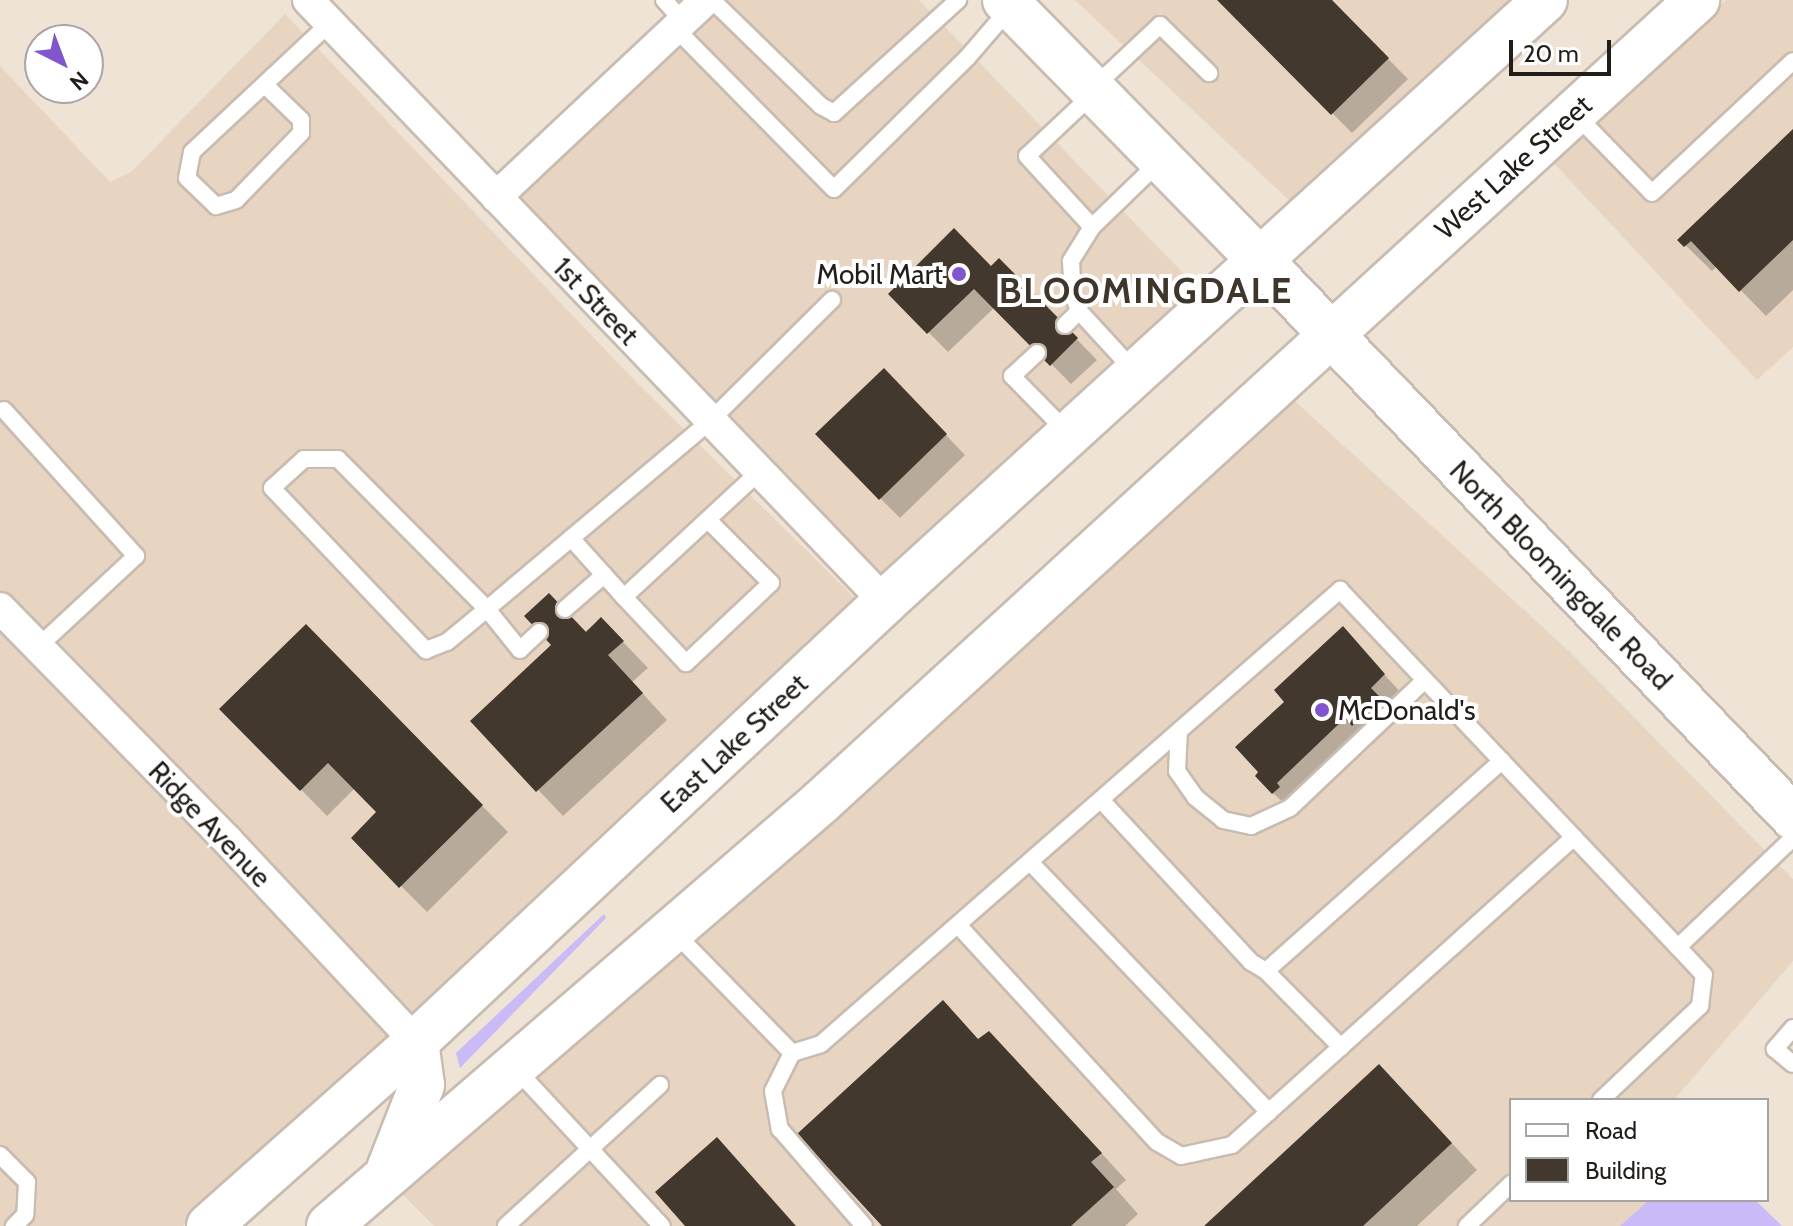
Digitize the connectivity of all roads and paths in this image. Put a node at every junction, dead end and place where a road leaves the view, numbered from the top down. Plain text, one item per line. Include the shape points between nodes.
1 (308, 0) edge
2 (706, 0) edge
3 (712, 0) edge
4 (958, 0) edge
5 (1545, 0) edge
6 (1697, 0) edge
7 (1008, 3) edge
8 (674, 16) edge
9 (330, 23) junction
10 (1793, 61) edge
11 (1209, 73) dead end
12 (265, 85) junction
13 (1094, 90) junction
14 (1574, 113) junction
15 (1162, 160) junction
16 (496, 197) junction
17 (1092, 227) junction
18 (1261, 261) junction
19 (832, 300) dead end
20 (1079, 311) junction
21 (1065, 325) dead end
22 (1329, 334) junction
23 (1037, 353) dead end
24 (1136, 373) junction
25 (1, 410) edge
26 (710, 421) junction
27 (1069, 434) junction
28 (759, 472) junction
29 (708, 520) junction
30 (571, 538) junction
31 (604, 575) junction
32 (624, 597) junction
33 (885, 602) junction
34 (0, 608) edge
35 (487, 609) junction
36 (565, 609) dead end
37 (539, 632) dead end
38 (38, 647) junction
39 (1425, 680) junction
40 (1179, 731) junction
41 (1502, 761) junction
42 (1101, 800) junction
43 (1793, 817) edge
44 (1574, 837) junction
45 (1793, 838) edge
46 (1030, 862) junction
47 (958, 925) junction
48 (673, 931) junction
49 (1678, 947) junction
50 (1266, 971) junction
51 (1793, 1028) edge
52 (416, 1042) junction
53 (1341, 1047) junction
54 (792, 1053) junction
55 (1793, 1064) edge
56 (513, 1066) junction
57 (660, 1085) dead end
58 (1603, 1098) edge
59 (1269, 1112) junction
60 (591, 1148) junction
61 (0, 1155) edge
62 (387, 1175) junction
63 (1509, 1186) edge
64 (14, 1226) edge
65 (209, 1226) edge
66 (329, 1226) edge
67 (506, 1226) edge
68 (662, 1226) edge
69 (864, 1226) edge
70 (1467, 1226) edge

1 - 9 street, 1st Street
2 - 8 street
3 - 4 lane via 834,113
5 - 18 main road
6 - 14 main road, West Lake Street
7 - 8 lane via 967,58 834,189
7 - 13 main road, North Bloomingdale Road
8 - 16 street
9 - 12 lane
9 - 16 street, 1st Street
10 - 14 lane via 1652,193
11 - 13 lane via 1160,25
12 - 12 lane via 192,152 187,178 216,206 236,200 301,133 301,120
13 - 15 main road, North Bloomingdale Road
13 - 17 lane via 1027,156
14 - 22 main road, West Lake Street
15 - 17 lane
15 - 18 main road, North Bloomingdale Road
16 - 26 street, 1st Street
17 - 20 lane via 1071,261
18 - 22 main road, North Bloomingdale Road
18 - 24 main road, East Lake Street
19 - 26 lane
20 - 21 lane
20 - 24 lane
22 - 43 main road, North Bloomingdale Road
22 - 48 main road via 821,802
23 - 27 lane via 1012,376
24 - 27 main road, East Lake Street
25 - 38 lane via 136,556
26 - 28 street, 1st Street
26 - 30 lane
27 - 33 main road, East Lake Street
28 - 29 lane
28 - 33 street, 1st Street
29 - 32 lane
29 - 32 lane via 771,583 697,653 686,663
30 - 31 lane
30 - 35 lane
31 - 32 lane
31 - 36 lane
33 - 52 main road, East Lake Street
34 - 38 street, Ridge Avenue
35 - 35 lane via 447,642 426,650 272,488 304,459 338,459
35 - 37 lane via 520,650
38 - 52 street, Ridge Avenue
39 - 40 lane via 1340,590
39 - 40 lane via 1290,808 1251,826 1223,820 1195,797 1177,771
39 - 41 lane
40 - 42 lane
41 - 44 lane
41 - 50 lane
42 - 46 lane
42 - 50 lane via 1251,962
44 - 49 lane
44 - 53 lane
45 - 49 lane
46 - 47 lane
46 - 59 lane
47 - 54 lane via 821,1044
47 - 59 lane via 1157,1142 1181,1156 1232,1145
48 - 54 lane
48 - 56 main road
49 - 58 lane via 1704,975 1700,1006
50 - 53 lane
51 - 55 lane via 1775,1049
52 - 62 main road via 422,1085
52 - 65 main road, East Lake Street
53 - 59 lane
54 - 69 lane via 773,1091 780,1129
56 - 60 lane
56 - 62 main road
57 - 60 lane
60 - 67 lane
60 - 68 lane
61 - 64 lane via 27,1182 25,1215
62 - 66 main road
63 - 70 lane

